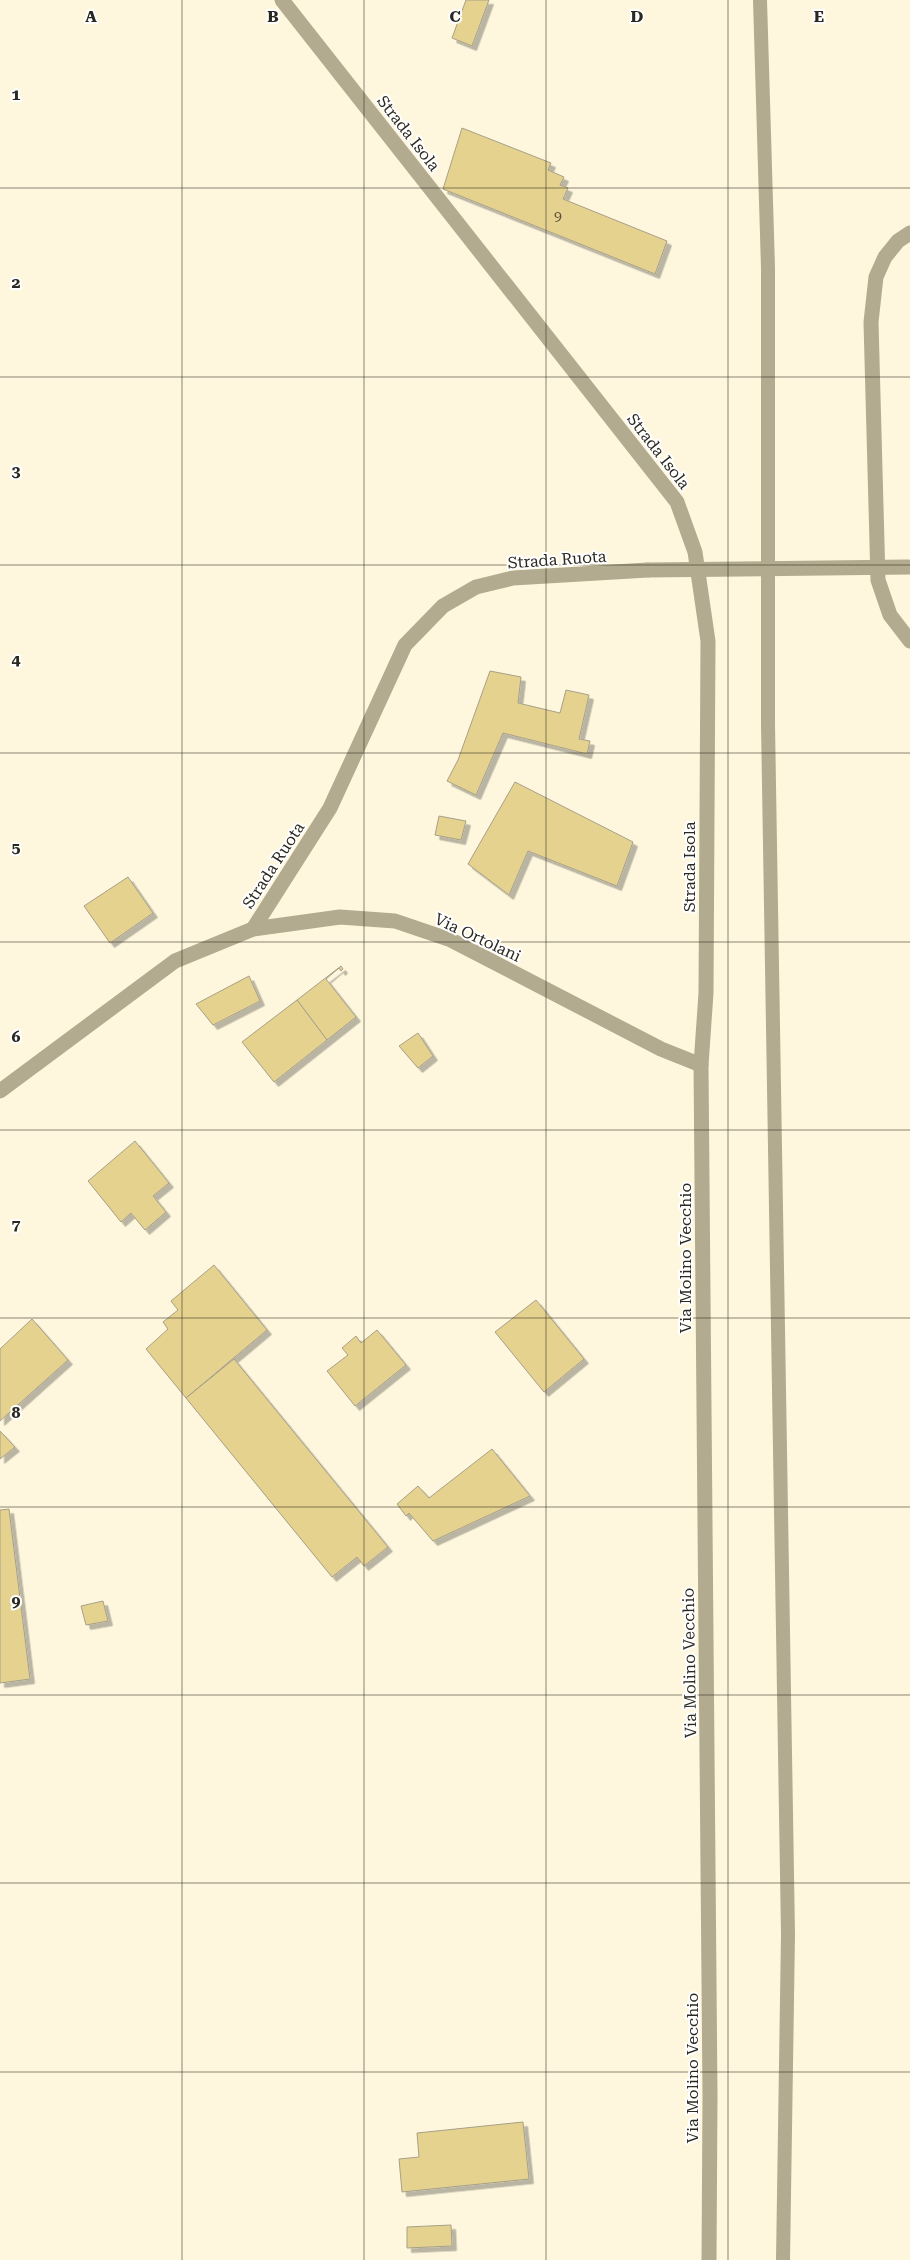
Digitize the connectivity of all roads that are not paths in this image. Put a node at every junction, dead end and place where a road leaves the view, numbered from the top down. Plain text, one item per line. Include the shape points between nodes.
1 (282, 0) edge
2 (760, 0) edge
3 (910, 233) edge
4 (909, 567) edge
5 (910, 640) edge
6 (253, 929) junction
7 (701, 1065) junction
8 (0, 1091) edge
9 (709, 2260) edge
10 (783, 2260) edge

1 - 7 street, Strada Isola via 678,502 695,552 708,641 706,993
2 - 10 lane via 768,268 768,734 788,1934
3 - 5 street via 898,241 885,257 876,277 870,322 878,580 890,615
4 - 6 street, Strada Ruota, bridge via 648,570 513,578 476,586 443,606 405,645 330,808
6 - 7 street, Via Ortolani via 340,917 395,921 451,940 661,1049
6 - 8 street, Via Ortolani via 175,961
7 - 9 street, Via Molino Vecchio

